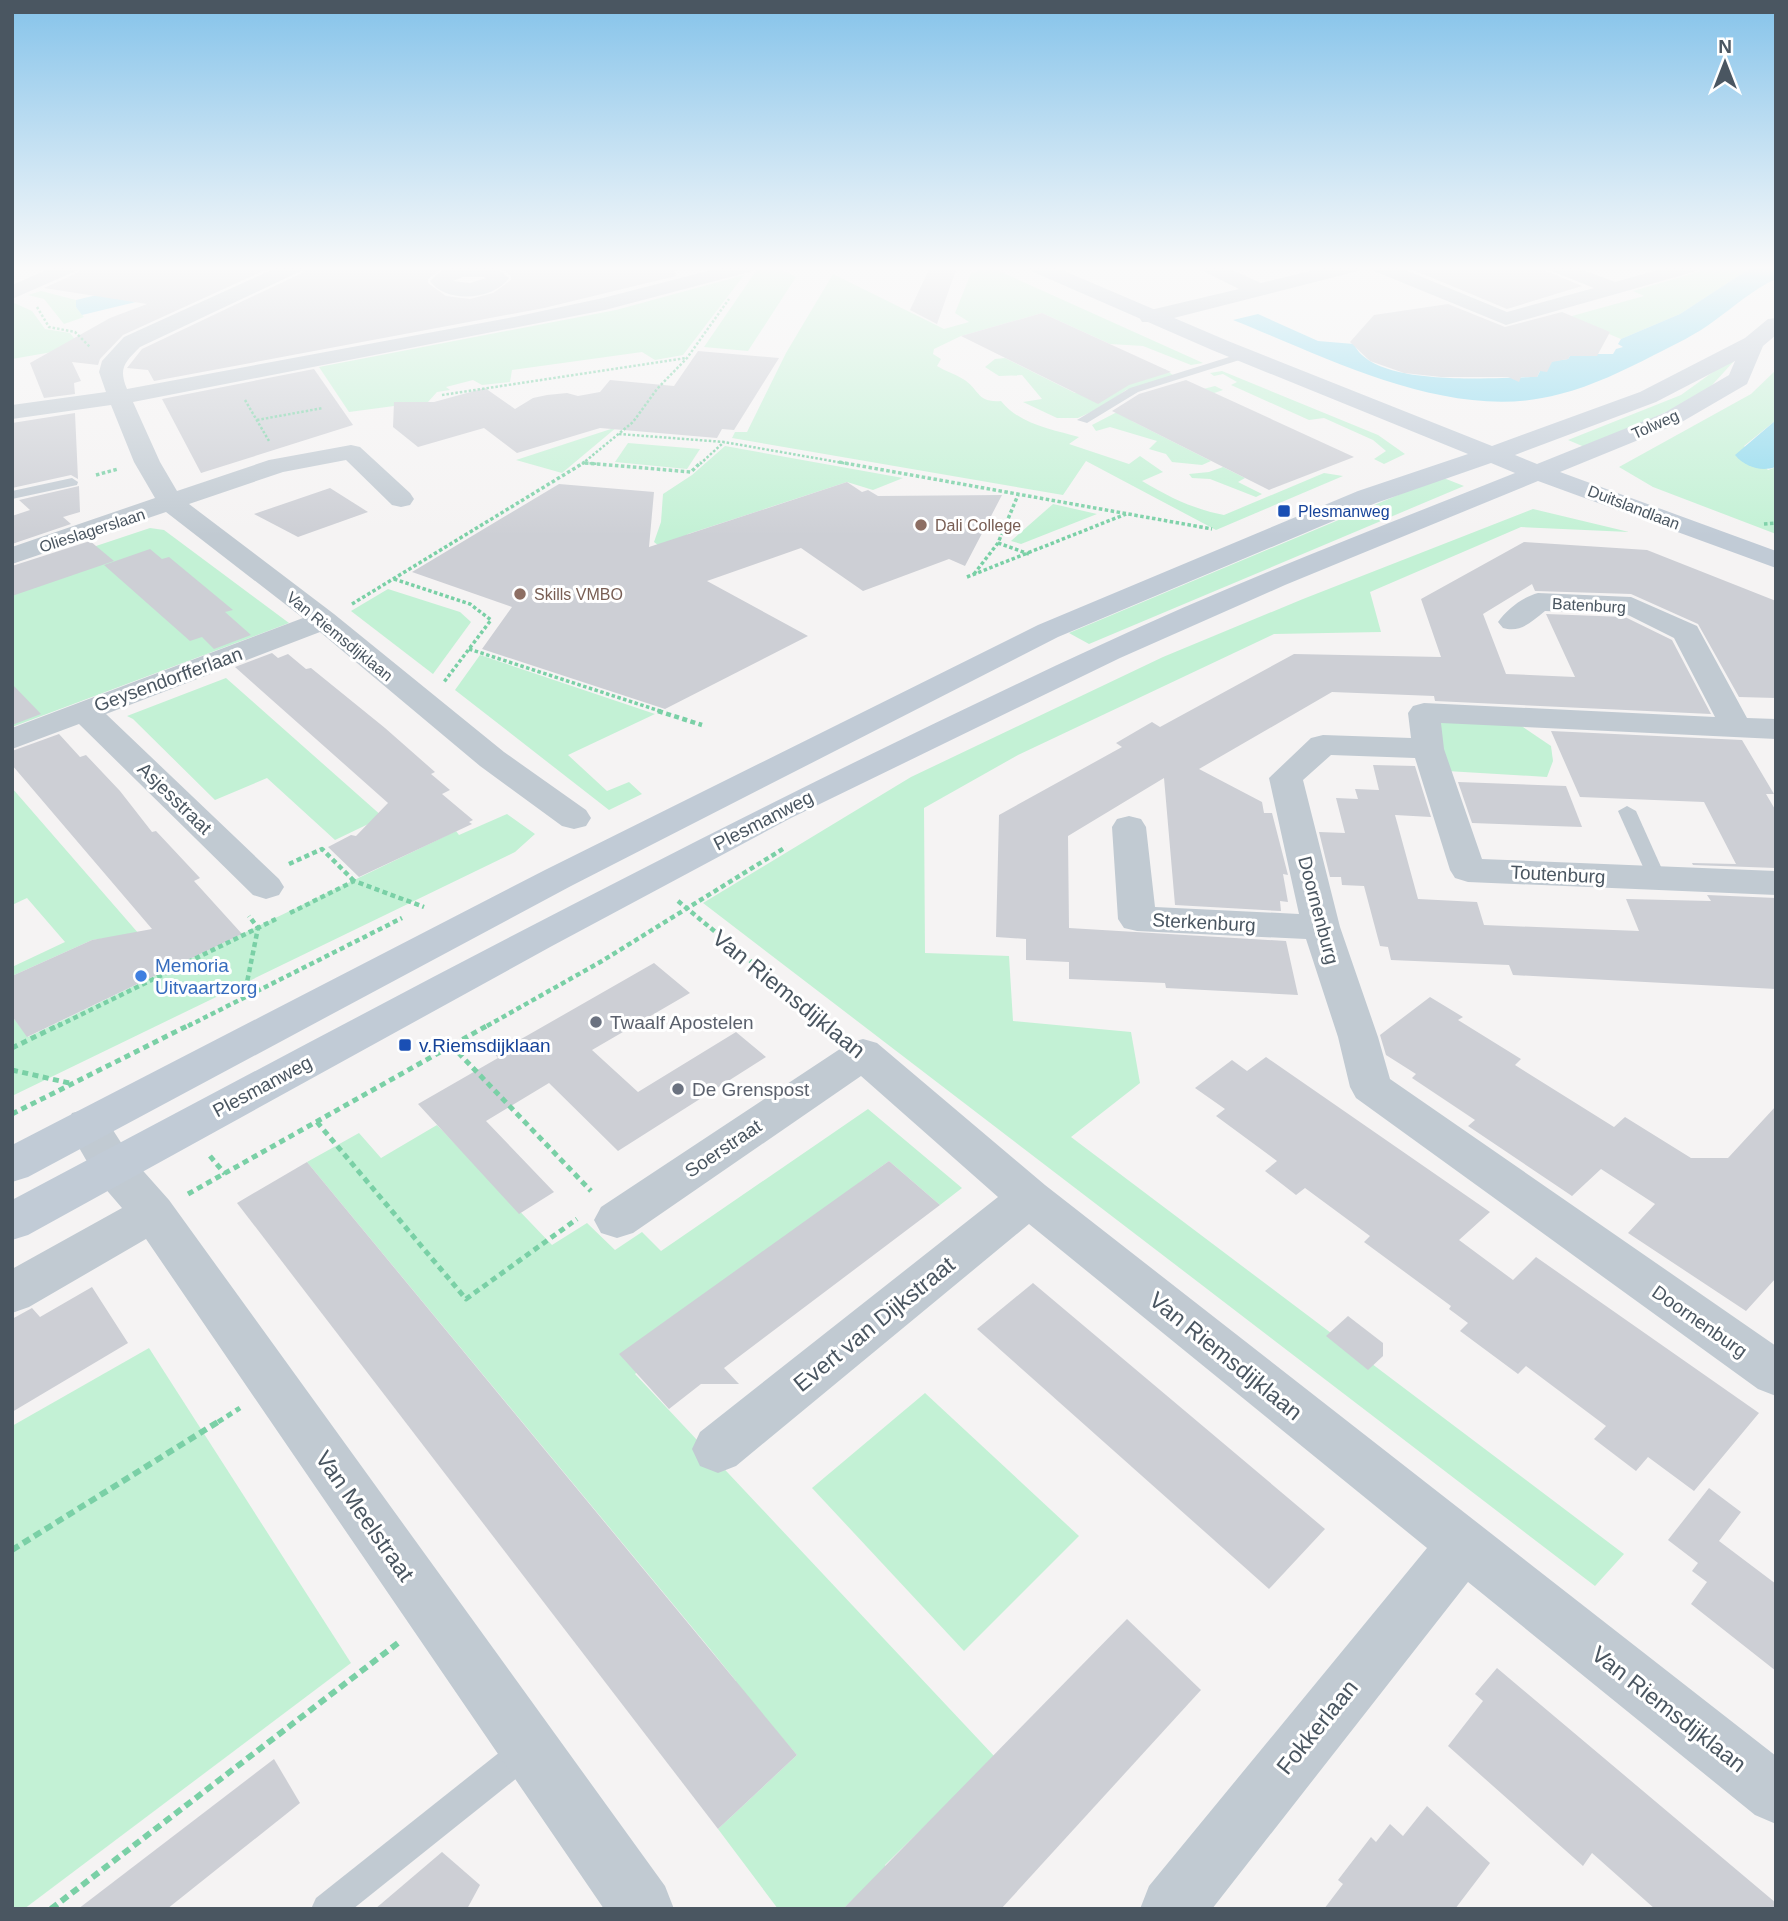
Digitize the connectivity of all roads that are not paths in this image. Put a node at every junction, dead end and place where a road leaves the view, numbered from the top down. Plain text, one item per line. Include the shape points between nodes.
1 (116, 357) edge
2 (342, 357) edge
3 (1240, 357) edge
4 (1249, 357) edge
5 (1722, 357) edge
6 (1751, 357) edge
7 (118, 398) junction
8 (12, 412) edge
9 (1083, 420) dead end
10 (1492, 454) junction
11 (1539, 471) junction
12 (72, 482) road end
13 (12, 495) edge
14 (401, 499) dead end
15 (172, 503) junction
16 (12, 556) edge
17 (1776, 560) edge
18 (324, 620) junction
19 (1513, 622) dead end
20 (1048, 631) junction
21 (1095, 659) junction
22 (83, 710) junction
23 (1756, 728) edge
24 (12, 739) edge
25 (1428, 749) junction
26 (1776, 761) edge
27 (1627, 811) dead end
28 (574, 818) dead end
29 (1129, 827) dead end
30 (1657, 878) junction
31 (261, 883) road end
32 (1776, 883) edge
33 (1321, 928) junction
34 (863, 1054) joint
35 (87, 1125) junction
36 (12, 1165) edge
37 (113, 1167) junction
38 (1029, 1198) junction
39 (609, 1211) road end
40 (153, 1213) junction
41 (12, 1222) edge
42 (12, 1293) edge
43 (1776, 1374) edge
44 (718, 1449) dead end
45 (1463, 1546) junction
46 (527, 1750) junction
47 (1776, 1794) edge
48 (327, 1909) edge
49 (642, 1909) edge
50 (1172, 1909) edge

1 - 7 street, Van Riemsdijklaan via 110,372
2 - 7 street
3 - 9 lane via 1136,389
4 - 10 main road, Duitslandlaan
5 - 10 main road, Tolweg via 1648,397
6 - 11 main road, Tolweg via 1739,379 1672,418
7 - 8 street
7 - 15 street, Van Riemsdijklaan
10 - 11 main road, Duitslandlaan
10 - 20 main road via 1367,497
11 - 17 main road, Duitslandlaan
11 - 21 main road, Plesmanweg
12 - 13 lane
14 - 15 street via 351,452 283,465
15 - 16 street, Olieslagerslaan
15 - 18 street, Van Riemsdijklaan
18 - 22 street, Geysendorfferlaan
18 - 28 street, Van Riemsdijklaan via 492,759
19 - 23 street, Batenburg via 1538,602 1631,606 1686,632
20 - 21 main road
20 - 35 main road via 558,878
21 - 37 main road, Plesmanweg via 754,824
22 - 24 street, Geysendorfferlaan
22 - 31 street, Asjesstraat
23 - 25 street via 1424,713
23 - 26 street
25 - 30 street, Toutenburg via 1468,870
25 - 33 street, Doornenburg via 1323,745 1286,778
27 - 30 lane
29 - 33 street, Sterkenburg via 1137,919
30 - 32 street, Toutenburg
33 - 43 street, Doornenburg via 1371,1087
34 - 38 street, Van Riemsdijklaan
34 - 39 street, Soerstraat
35 - 36 main road
35 - 37 street, Van Meelstraat
37 - 40 street, Van Meelstraat
37 - 41 main road, Plesmanweg
38 - 44 street, Evert van Dijkstraat
38 - 45 street, Van Riemsdijklaan
40 - 42 street
40 - 46 street, Van Meelstraat
45 - 47 street, Van Riemsdijklaan
45 - 50 street, Fokkerlaan
46 - 48 lane
46 - 49 street, Van Meelstraat

